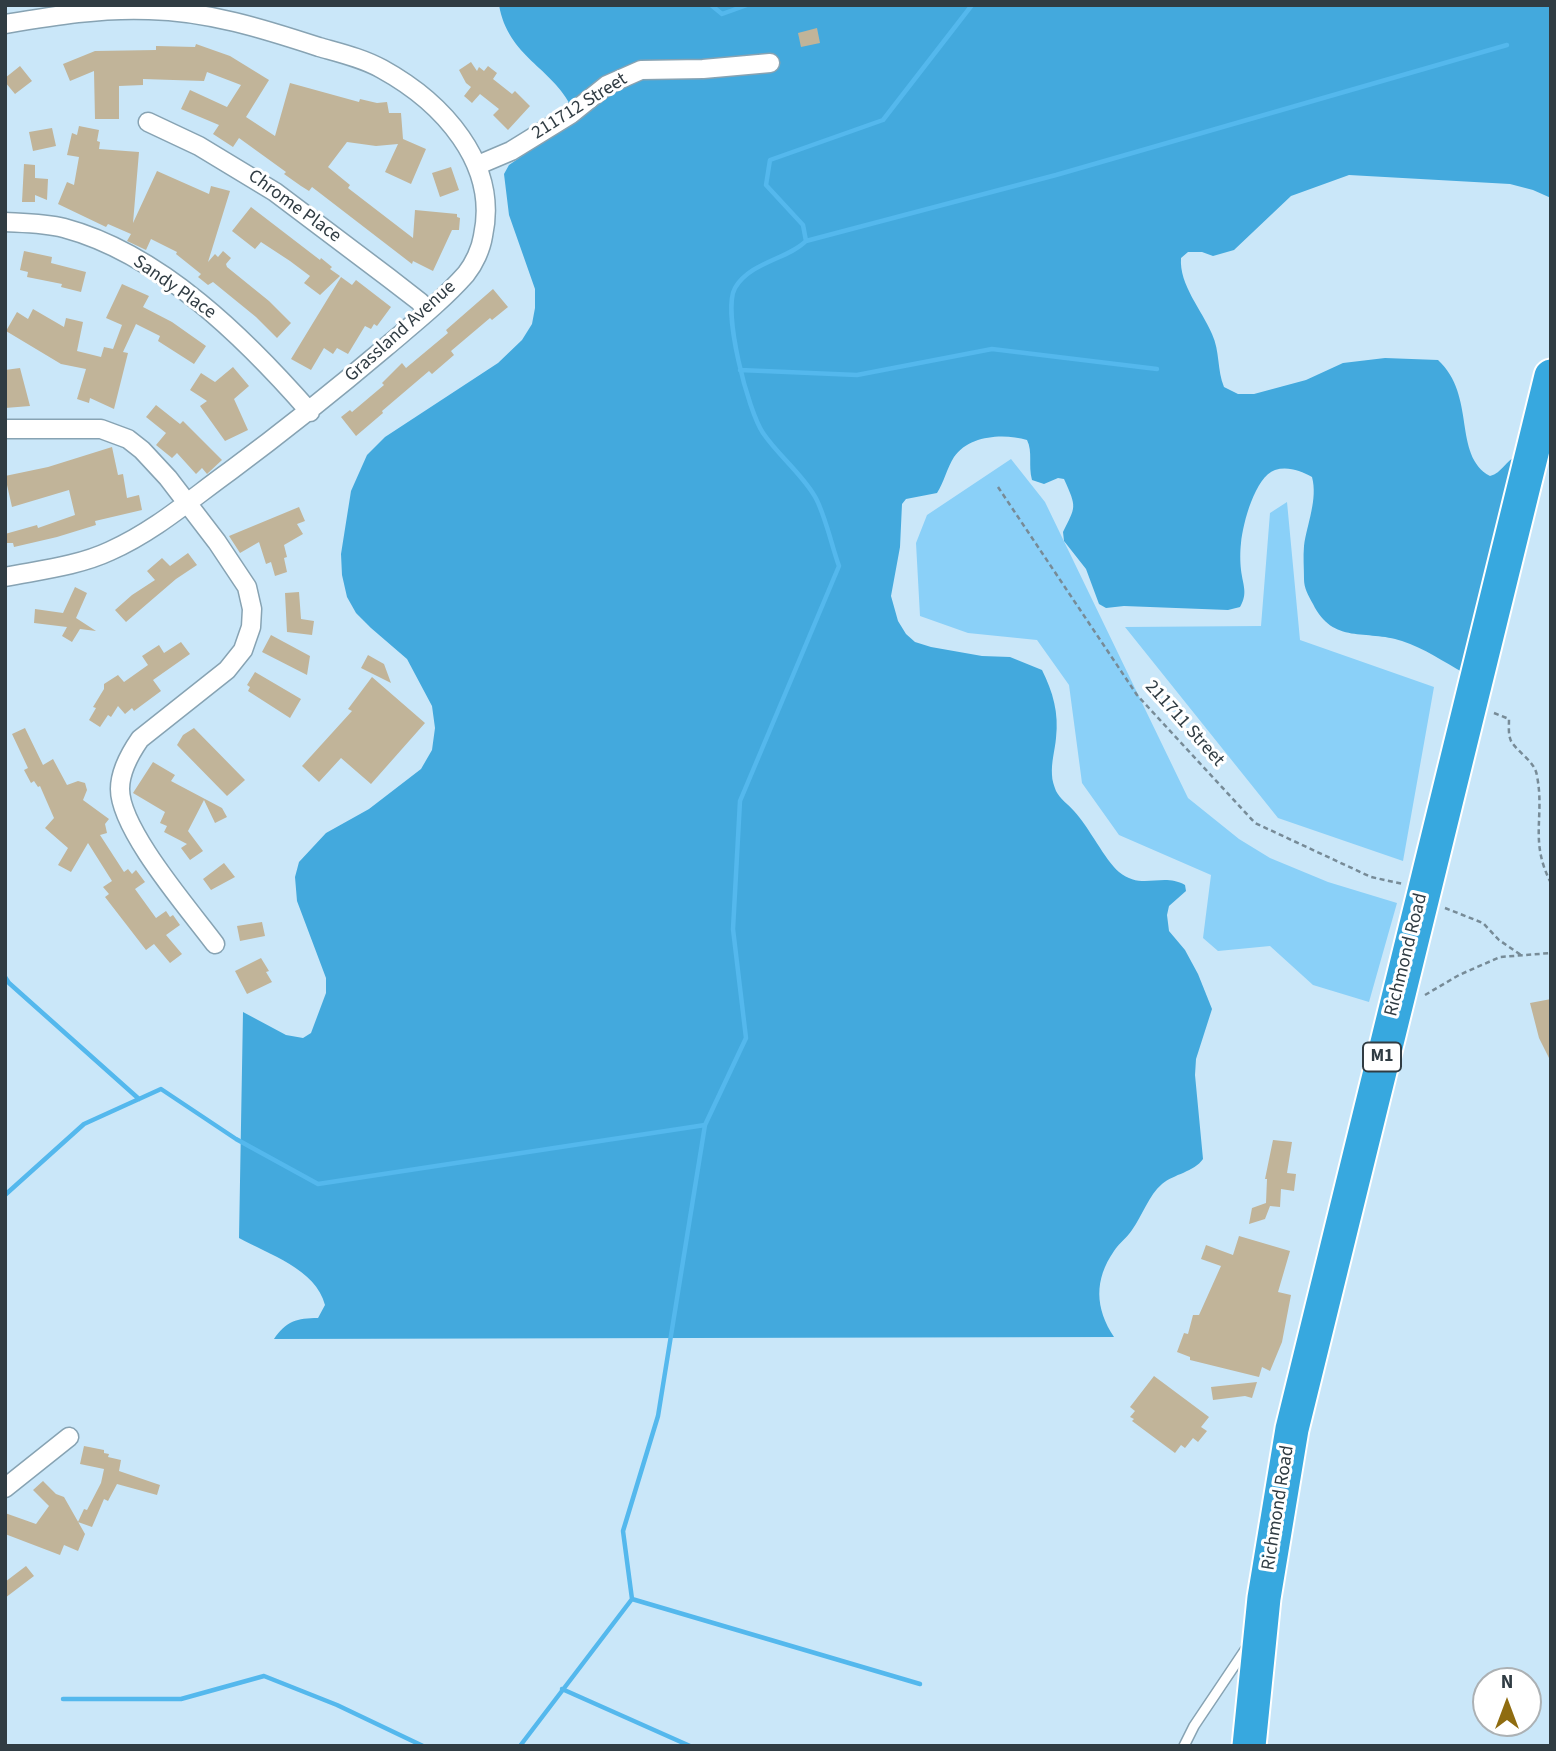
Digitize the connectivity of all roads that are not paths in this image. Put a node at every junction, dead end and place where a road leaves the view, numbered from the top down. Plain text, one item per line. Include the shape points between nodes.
1 (82, 8) edge
2 (5, 24) edge
3 (771, 62) dead end
4 (148, 122) dead end
5 (478, 165) junction
6 (5, 222) edge
7 (427, 312) junction
8 (1551, 376) edge
9 (310, 412) junction
10 (5, 429) edge
11 (186, 503) junction
12 (5, 577) edge
13 (215, 944) dead end
14 (69, 1437) dead end
15 (5, 1488) edge
16 (1261, 1625) junction
17 (1184, 1746) edge
18 (1249, 1746) edge

1 - 2 street, Grassland Avenue
1 - 5 street, Grassland Avenue via 150,9 218,18 353,57 382,69 428,101 449,122
3 - 5 street, 211712 Street via 641,70 607,85 571,114 511,151
4 - 7 street, Chrome Place via 200,146 275,192 420,302
5 - 7 street, Grassland Avenue via 487,213 483,239 468,272
6 - 9 street, Sandy Place via 66,229 119,250 177,284 225,324
7 - 9 street, Grassland Avenue
8 - 16 highway, Richmond Road / M1 via 1298,1402
9 - 11 street, Grassland Avenue
10 - 11 street via 101,429 128,439
11 - 12 street, Grassland Avenue via 155,528 109,552
11 - 13 street via 247,587 251,627 243,650 228,670 140,740 120,788 128,822
14 - 15 street
16 - 17 lane
16 - 18 highway, Richmond Road / M1

